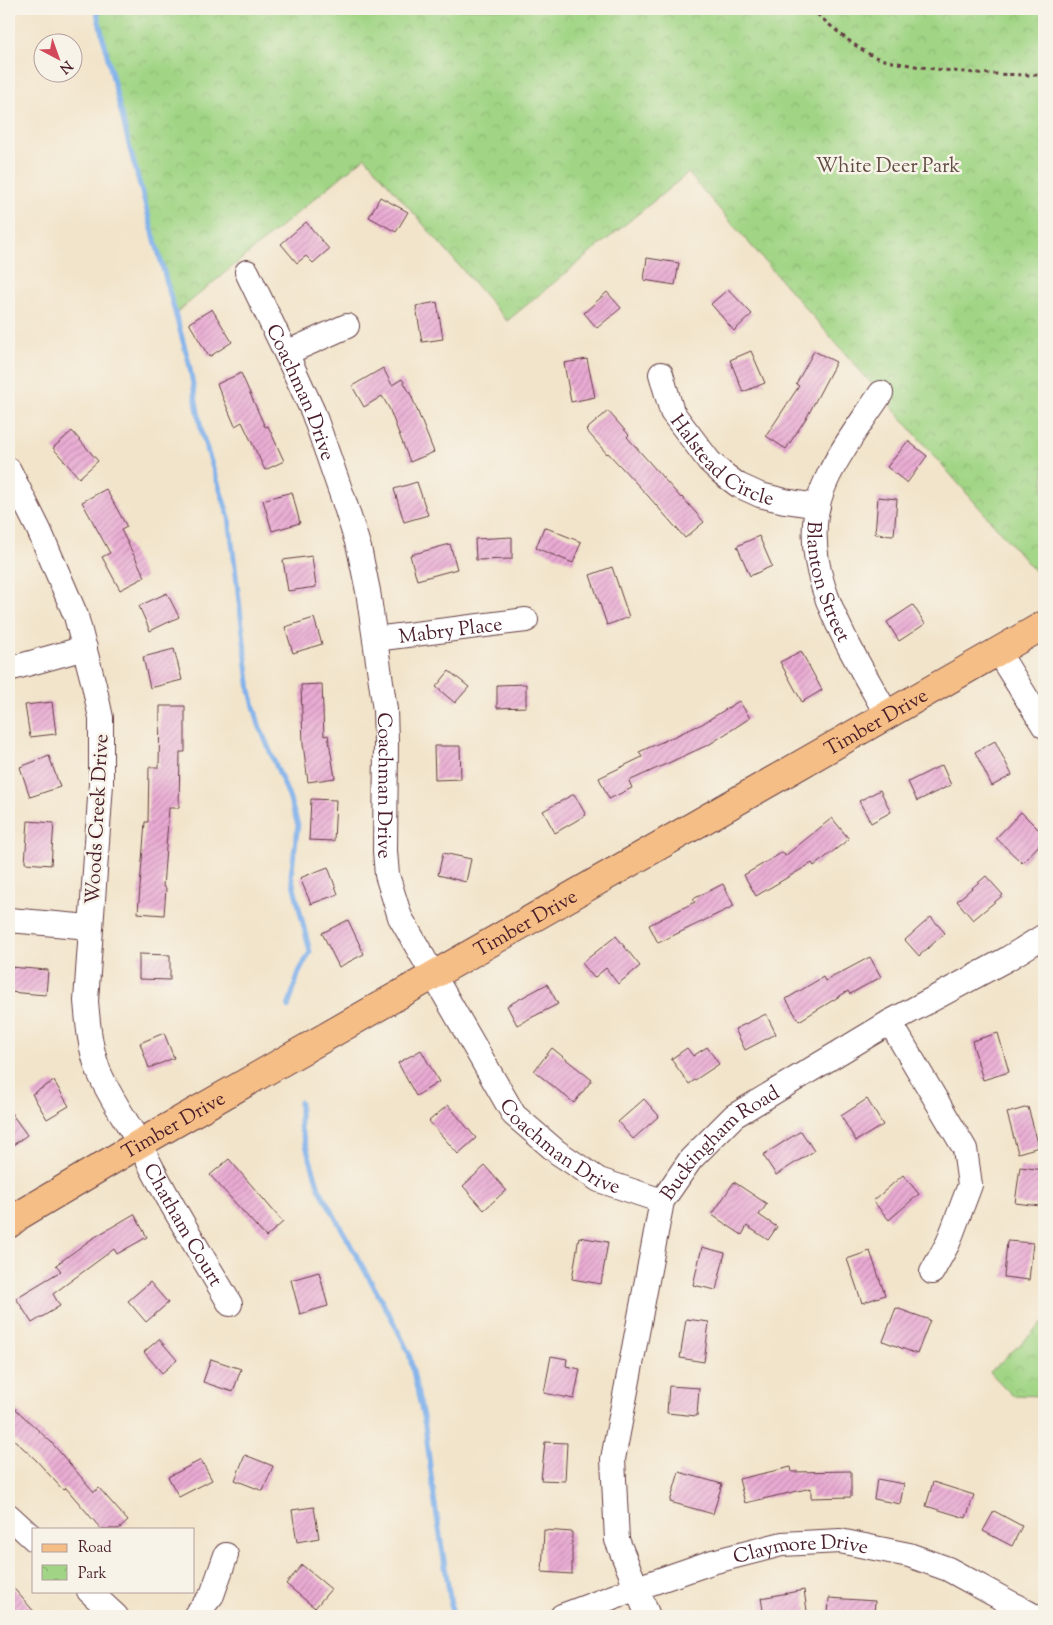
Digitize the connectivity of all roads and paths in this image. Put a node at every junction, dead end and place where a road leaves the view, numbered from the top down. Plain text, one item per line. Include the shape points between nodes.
1 (811, 9) edge
2 (1044, 75) edge
3 (247, 272) dead end
4 (347, 326) dead end
5 (286, 353) junction
6 (661, 374) dead end
7 (881, 394) dead end
8 (9, 470) edge
9 (818, 506) junction
10 (526, 620) dead end
11 (1044, 625) edge
12 (375, 639) junction
13 (85, 648) junction
14 (998, 652) junction
15 (9, 669) edge
16 (887, 715) junction
17 (1044, 726) edge
18 (9, 920) edge
19 (90, 926) junction
20 (1044, 936) edge
21 (433, 974) junction
22 (890, 1022) junction
23 (139, 1144) junction
24 (662, 1201) junction
25 (9, 1224) edge
26 (932, 1272) dead end
27 (230, 1304) dead end
28 (9, 1516) edge
29 (32, 1537) edge
30 (226, 1556) dead end
31 (636, 1588) junction
32 (90, 1592) edge
33 (116, 1616) edge
34 (195, 1616) edge
35 (562, 1616) edge
36 (648, 1616) edge
37 (1034, 1616) edge

1 - 2 path via 871,55 887,61 951,72
3 - 5 street, Coachman Drive
4 - 5 street
5 - 12 street, Coachman Drive via 313,412 359,548
6 - 9 street, Halstead Circle via 672,412 709,461 722,472 738,485 760,495
7 - 9 street, Blanton Street via 826,481
8 - 13 street, Woods Creek Drive via 76,616
9 - 16 street, Blanton Street via 814,535 823,588 842,632
10 - 12 street, Mabry Place
11 - 14 main road, Timber Drive
12 - 21 street, Coachman Drive via 385,710 387,875 400,917
13 - 15 street
13 - 19 street, Woods Creek Drive via 101,718 102,784
14 - 16 main road, Timber Drive
14 - 17 street
16 - 21 main road, Timber Drive
18 - 19 street
19 - 23 street, Woods Creek Drive via 86,1001 92,1051 108,1090
20 - 22 street, Buckingham Road
21 - 23 main road, Timber Drive
21 - 24 street, Coachman Drive via 514,1115 557,1152 599,1180
22 - 24 street, Buckingham Road via 734,1116 691,1159
22 - 26 street via 965,1149 970,1185 948,1243
23 - 25 main road, Timber Drive
23 - 27 street, Chatham Court
24 - 31 street, Buckingham Road via 613,1459 617,1540
28 - 29 street
30 - 34 street via 212,1595
31 - 35 street, Claymore Drive
31 - 36 street, Buckingham Road
31 - 37 street, Claymore Drive via 712,1562 782,1544 840,1541 910,1555 948,1569
32 - 33 street

